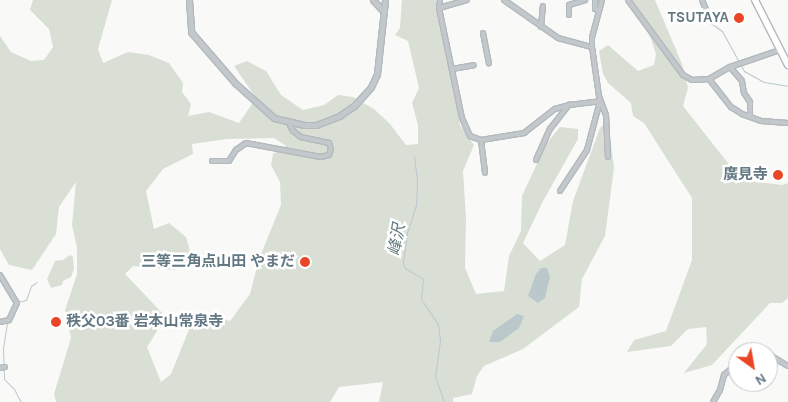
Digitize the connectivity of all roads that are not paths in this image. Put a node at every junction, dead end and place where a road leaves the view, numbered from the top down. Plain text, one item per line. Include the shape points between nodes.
1 (189, 0) edge
2 (373, 0) edge
3 (385, 0) edge
4 (440, 0) edge
5 (467, 0) edge
6 (506, 0) edge
7 (585, 0) edge
8 (595, 0) edge
9 (602, 0) edge
10 (628, 0) edge
11 (702, 0) edge
12 (756, 0) edge
13 (543, 6) dead end
14 (439, 8) junction
15 (599, 11) junction
16 (384, 12) junction
17 (569, 15) dead end
18 (711, 21) dead end
19 (541, 27) junction
20 (483, 33) dead end
21 (592, 47) junction
22 (780, 50) junction
23 (489, 63) dead end
24 (474, 65) dead end
25 (788, 65) edge
26 (730, 67) junction
27 (452, 69) junction
28 (709, 79) junction
29 (600, 101) junction
30 (570, 105) junction
31 (750, 117) junction
32 (290, 123) junction
33 (788, 123) edge
34 (481, 140) junction
35 (608, 158) dead end
36 (536, 160) dead end
37 (212, 161) dead end
38 (485, 173) dead end
39 (560, 191) dead end
40 (0, 274) edge
41 (0, 322) edge
42 (6, 367) dead end
43 (0, 368) edge
44 (728, 372) edge
45 (713, 402) edge

1 - 32 street via 192,32 206,51 274,118
2 - 16 street
3 - 16 street
4 - 14 street
5 - 14 street
6 - 19 street
7 - 17 street via 569,5
8 - 15 street via 594,9
9 - 15 street
10 - 28 street via 683,75 697,81
11 - 18 street
12 - 22 highway
13 - 19 street
14 - 27 street
15 - 21 street
16 - 32 street via 377,74 364,96 328,122 316,125
19 - 21 street via 558,38
20 - 23 street
21 - 29 street
22 - 25 highway
22 - 26 street
24 - 27 street
26 - 28 street
26 - 31 street via 742,81 750,102
27 - 34 street via 462,118 470,136
28 - 31 street via 731,107
29 - 30 street
29 - 35 street via 606,115
29 - 39 street via 587,150
30 - 34 street via 554,109 524,133
30 - 36 street via 550,129
31 - 33 street
32 - 37 street via 300,137 328,143 329,155 321,157 246,143 229,161
34 - 38 street
40 - 41 street via 17,303 9,320
42 - 43 street
44 - 45 street

